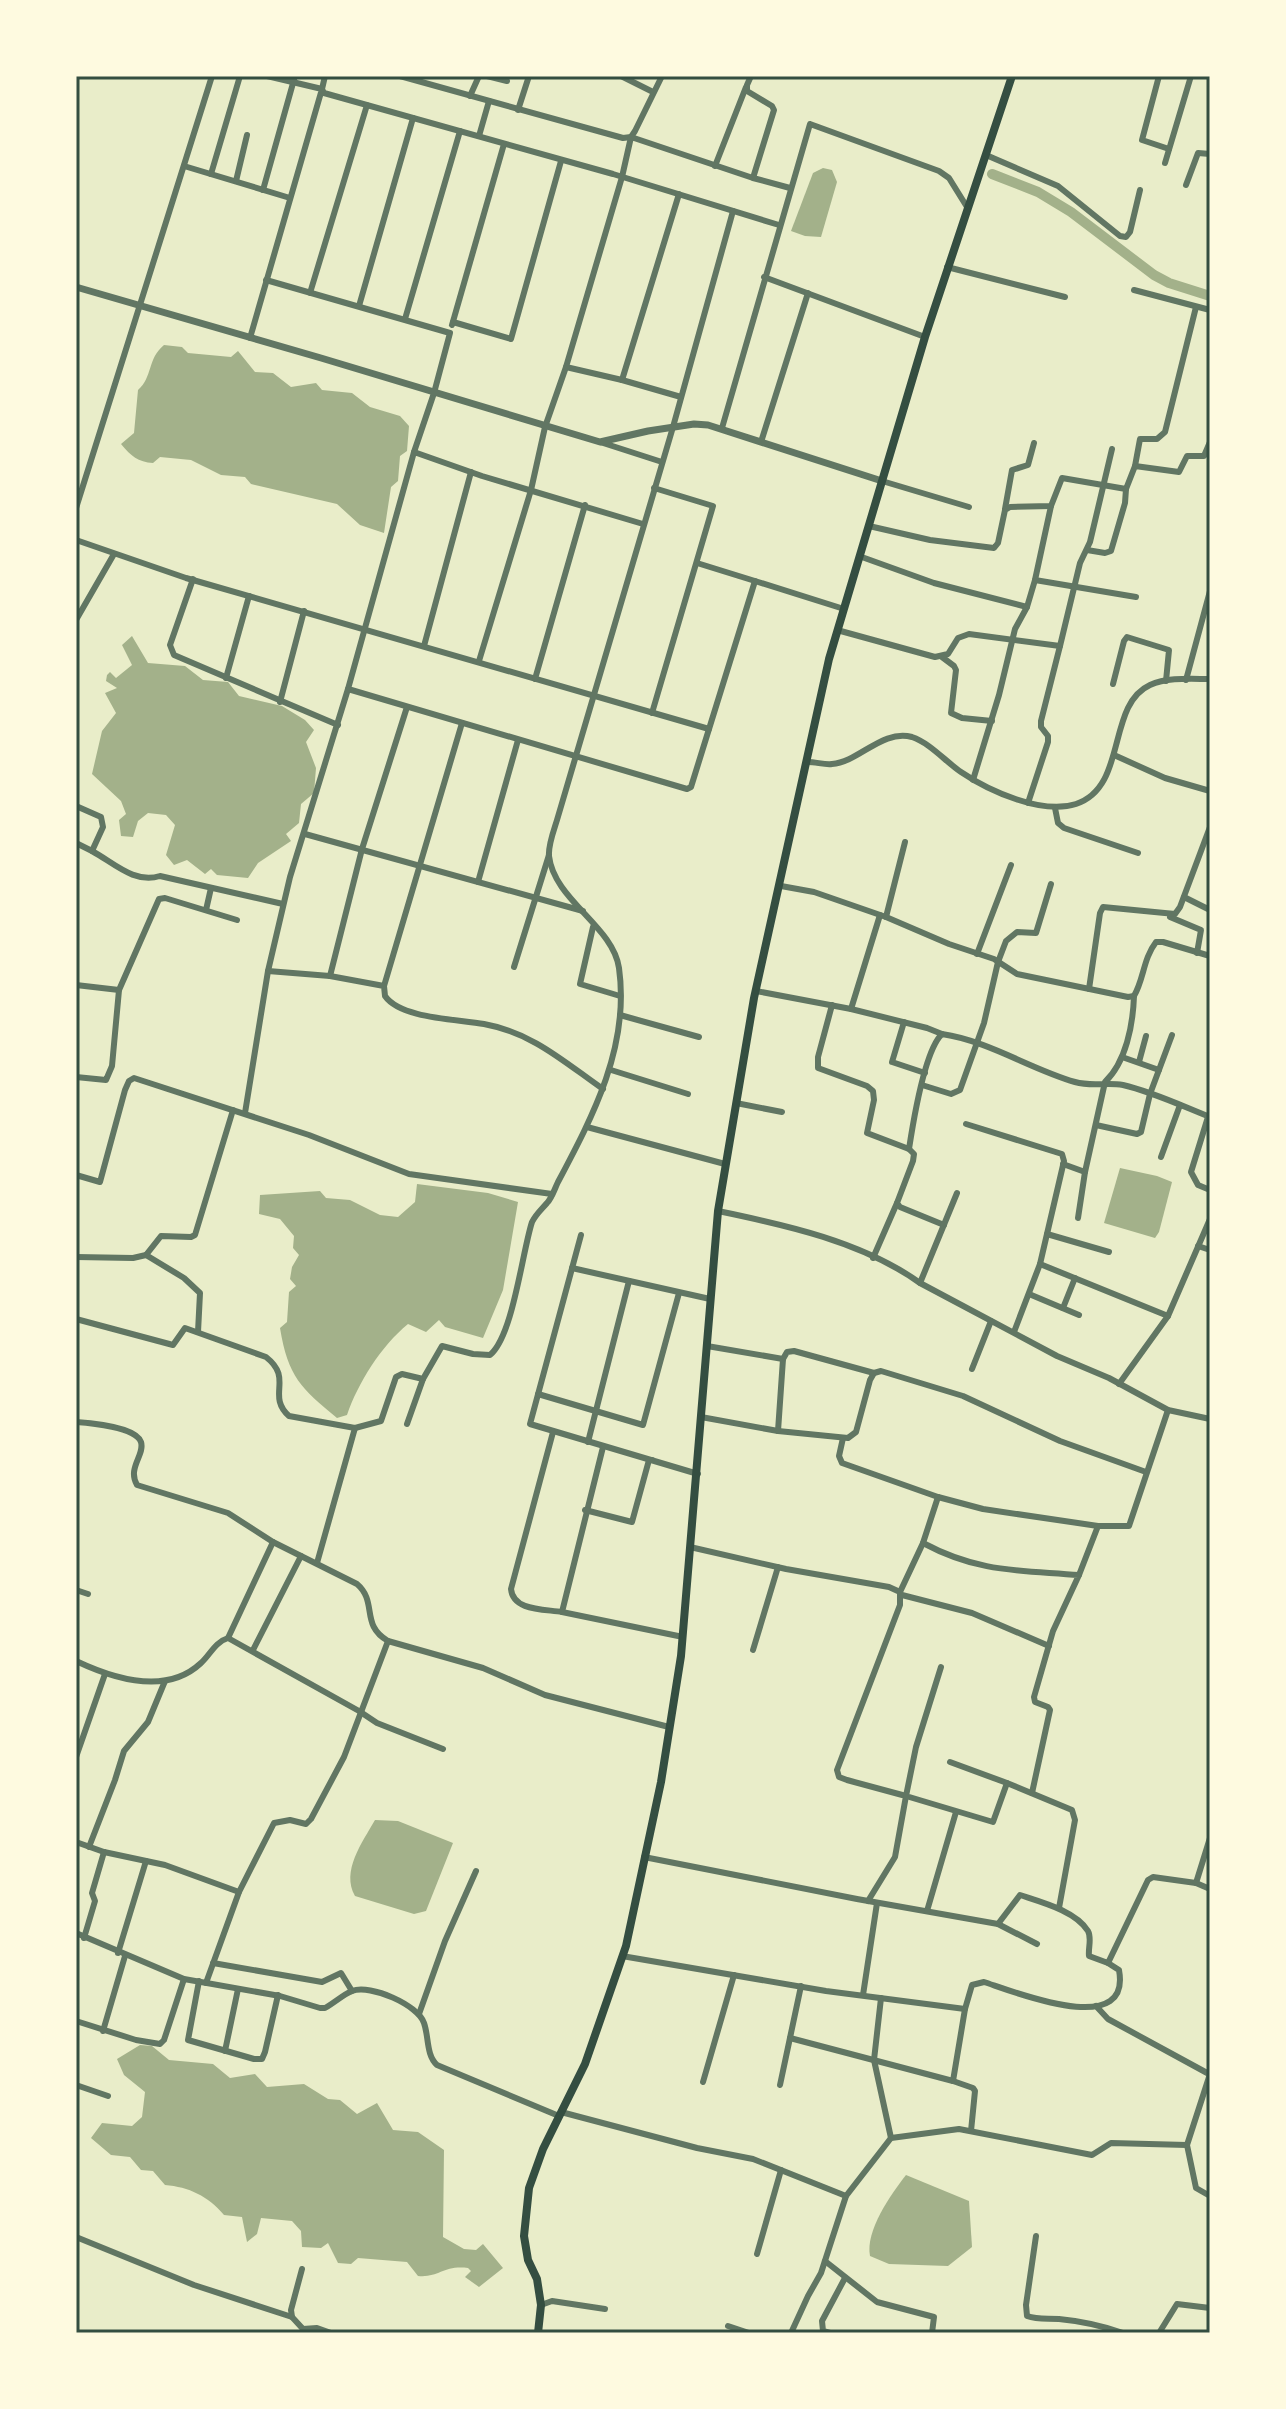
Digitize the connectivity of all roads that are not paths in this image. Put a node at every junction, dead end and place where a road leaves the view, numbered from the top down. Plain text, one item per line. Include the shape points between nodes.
1 (212, 76) edge
2 (240, 76) edge
3 (267, 76) edge
4 (325, 76) edge
5 (400, 76) edge
6 (479, 76) edge
7 (487, 76) edge
8 (529, 76) edge
9 (621, 76) edge
10 (662, 76) edge
11 (751, 76) edge
12 (1012, 76) edge
13 (1159, 76) edge
14 (1191, 76) edge
15 (294, 79) edge
16 (507, 81) dead end
17 (747, 85) junction
18 (322, 89) junction
19 (653, 92) junction
20 (470, 96) junction
21 (489, 101) junction
22 (367, 105) junction
23 (518, 110) junction
24 (413, 118) junction
25 (460, 131) junction
26 (247, 135) dead end
27 (479, 136) junction
28 (631, 137) junction
29 (504, 144) junction
30 (1169, 149) junction
31 (1210, 154) edge
32 (986, 155) junction
33 (561, 161) junction
34 (1165, 163) dead end
35 (184, 166) junction
36 (715, 166) junction
37 (211, 174) junction
38 (622, 177) junction
39 (753, 178) junction
40 (236, 181) junction
41 (1186, 185) dead end
42 (790, 188) junction
43 (263, 190) junction
44 (1140, 190) dead end
45 (679, 194) junction
46 (290, 198) junction
47 (967, 207) junction
48 (733, 211) junction
49 (779, 225) junction
50 (947, 267) junction
51 (764, 277) junction
52 (266, 280) junction
53 (76, 288) edge
54 (1134, 290) dead end
55 (310, 293) junction
56 (808, 293) junction
57 (1065, 297) dead end
58 (139, 306) junction
59 (359, 306) junction
60 (1196, 307) junction
61 (1210, 310) edge
62 (405, 319) junction
63 (453, 322) junction
64 (450, 333) junction
65 (925, 337) junction
66 (250, 338) junction
67 (566, 367) junction
68 (622, 380) junction
69 (434, 393) junction
70 (681, 397) junction
71 (545, 427) junction
72 (673, 427) junction
73 (722, 428) junction
74 (600, 442) junction
75 (761, 442) junction
76 (1210, 442) edge
77 (1034, 443) dead end
78 (1112, 449) dead end
79 (414, 452) junction
80 (662, 462) junction
81 (1135, 466) junction
82 (471, 472) junction
83 (882, 481) junction
84 (1102, 486) junction
85 (654, 488) junction
86 (1126, 489) junction
87 (531, 490) junction
88 (585, 505) junction
89 (1051, 506) junction
90 (969, 507) dead end
91 (76, 508) edge
92 (1005, 510) junction
93 (643, 524) junction
94 (869, 526) junction
95 (76, 540) edge
96 (1087, 550) junction
97 (114, 554) junction
98 (859, 556) junction
99 (697, 563) junction
100 (193, 579) junction
101 (1035, 580) junction
102 (755, 581) junction
103 (1074, 587) junction
104 (1210, 591) edge
105 (249, 596) junction
106 (1136, 597) dead end
107 (1027, 607) junction
108 (844, 609) junction
109 (304, 611) junction
110 (76, 620) edge
111 (366, 628) junction
112 (837, 630) junction
113 (1012, 639) junction
114 (424, 646) junction
115 (1060, 646) junction
116 (942, 657) junction
117 (479, 661) junction
118 (226, 678) junction
119 (535, 679) junction
120 (1210, 679) edge
121 (1186, 680) junction
122 (1166, 681) junction
123 (1113, 684) dead end
124 (348, 689) junction
125 (594, 697) junction
126 (280, 702) junction
127 (407, 707) junction
128 (652, 713) junction
129 (992, 721) junction
130 (462, 723) junction
131 (338, 725) junction
132 (709, 729) junction
133 (518, 740) junction
134 (1114, 755) junction
135 (575, 757) junction
136 (808, 762) junction
137 (973, 780) junction
138 (1210, 791) edge
139 (1028, 803) junction
140 (76, 806) edge
141 (1055, 808) junction
142 (1210, 827) edge
143 (305, 834) junction
144 (905, 842) dead end
145 (76, 843) edge
146 (362, 849) junction
147 (92, 851) junction
148 (1138, 853) dead end
149 (549, 855) junction
150 (421, 865) junction
151 (1011, 865) dead end
152 (478, 882) junction
153 (1051, 884) dead end
154 (781, 886) junction
155 (211, 888) junction
156 (1184, 897) junction
157 (535, 898) junction
158 (283, 904) junction
159 (206, 910) junction
160 (1210, 910) edge
161 (583, 911) junction
162 (883, 916) junction
163 (1167, 916) junction
164 (237, 920) dead end
165 (593, 927) junction
166 (1197, 953) junction
167 (977, 954) junction
168 (1210, 956) edge
169 (998, 962) junction
170 (514, 967) dead end
171 (268, 971) junction
172 (330, 976) junction
173 (76, 985) edge
174 (384, 986) junction
175 (1089, 989) junction
176 (119, 990) junction
177 (756, 991) junction
178 (620, 996) junction
179 (1134, 996) junction
180 (832, 1005) junction
181 (851, 1009) junction
182 (620, 1015) junction
183 (904, 1022) junction
184 (942, 1034) junction
185 (1172, 1035) dead end
186 (1146, 1036) dead end
187 (699, 1037) dead end
188 (977, 1044) junction
189 (1122, 1057) junction
190 (1139, 1062) junction
191 (611, 1070) junction
192 (1159, 1070) junction
193 (925, 1073) junction
194 (76, 1077) edge
195 (1105, 1082) junction
196 (922, 1085) junction
197 (603, 1089) junction
198 (688, 1094) dead end
199 (1150, 1094) junction
200 (736, 1103) junction
201 (1180, 1105) junction
202 (233, 1110) junction
203 (782, 1112) dead end
204 (245, 1113) junction
205 (1209, 1117) edge
206 (966, 1124) dead end
207 (1096, 1125) junction
208 (587, 1127) junction
209 (909, 1149) junction
210 (1161, 1157) dead end
211 (725, 1164) junction
212 (1063, 1164) junction
213 (1085, 1172) junction
214 (76, 1175) edge
215 (1210, 1190) edge
216 (957, 1193) dead end
217 (552, 1194) junction
218 (897, 1203) junction
219 (718, 1211) junction
220 (1078, 1218) dead end
221 (1210, 1219) edge
222 (944, 1225) junction
223 (1047, 1234) junction
224 (581, 1235) dead end
225 (1198, 1246) junction
226 (1210, 1250) edge
227 (1109, 1252) dead end
228 (146, 1255) junction
229 (76, 1257) edge
230 (873, 1258) junction
231 (1040, 1264) junction
232 (572, 1268) junction
233 (1075, 1278) junction
234 (629, 1281) junction
235 (920, 1283) junction
236 (679, 1293) junction
237 (1029, 1294) junction
238 (710, 1299) junction
239 (1063, 1308) junction
240 (1079, 1315) dead end
241 (1168, 1316) junction
242 (76, 1319) edge
243 (991, 1321) junction
244 (198, 1332) junction
245 (1014, 1332) junction
246 (707, 1346) junction
247 (783, 1359) junction
248 (972, 1369) dead end
249 (874, 1373) junction
250 (423, 1379) junction
251 (1119, 1384) junction
252 (538, 1394) junction
253 (1168, 1410) junction
254 (597, 1412) junction
255 (701, 1417) junction
256 (1210, 1419) edge
257 (76, 1422) edge
258 (407, 1424) dead end
259 (355, 1428) junction
260 (778, 1431) junction
261 (553, 1432) junction
262 (843, 1438) junction
263 (588, 1442) junction
264 (603, 1447) junction
265 (652, 1460) junction
266 (1146, 1472) junction
267 (698, 1474) junction
268 (938, 1497) junction
269 (585, 1510) junction
270 (1098, 1526) junction
271 (273, 1542) junction
272 (923, 1543) junction
273 (690, 1547) junction
274 (301, 1556) junction
275 (317, 1563) junction
276 (778, 1567) junction
277 (1079, 1575) junction
278 (76, 1590) edge
279 (88, 1594) dead end
280 (901, 1594) junction
281 (562, 1612) junction
282 (683, 1637) junction
283 (228, 1638) junction
284 (388, 1641) junction
285 (1049, 1646) junction
286 (253, 1650) junction
287 (753, 1650) dead end
288 (76, 1661) edge
289 (941, 1667) dead end
290 (105, 1674) junction
291 (165, 1681) junction
292 (359, 1711) junction
293 (669, 1727) junction
294 (443, 1749) dead end
295 (76, 1757) edge
296 (950, 1762) dead end
297 (1007, 1783) junction
298 (1032, 1793) junction
299 (906, 1796) junction
300 (956, 1812) junction
301 (1210, 1838) edge
302 (76, 1842) edge
303 (89, 1847) junction
304 (104, 1852) junction
305 (644, 1857) junction
306 (146, 1861) junction
307 (476, 1871) dead end
308 (1196, 1883) junction
309 (1210, 1889) edge
310 (239, 1892) junction
311 (868, 1901) junction
312 (877, 1903) junction
313 (1059, 1908) junction
314 (927, 1911) junction
315 (998, 1924) junction
316 (76, 1933) edge
317 (84, 1938) junction
318 (1037, 1944) dead end
319 (122, 1954) junction
320 (622, 1956) junction
321 (213, 1963) junction
322 (1108, 1963) junction
323 (734, 1975) junction
324 (184, 1979) junction
325 (203, 1982) junction
326 (801, 1986) junction
327 (238, 1989) junction
328 (352, 1991) junction
329 (278, 1995) junction
330 (863, 1995) junction
331 (881, 1998) junction
332 (1096, 2006) junction
333 (965, 2009) junction
334 (419, 2014) junction
335 (76, 2021) edge
336 (103, 2031) junction
337 (790, 2038) junction
338 (225, 2051) junction
339 (874, 2060) junction
340 (1210, 2074) edge
341 (953, 2081) junction
342 (703, 2082) dead end
343 (76, 2085) edge
344 (780, 2085) dead end
345 (108, 2096) dead end
346 (560, 2114) junction
347 (971, 2131) junction
348 (891, 2138) junction
349 (1187, 2145) junction
350 (781, 2170) junction
351 (846, 2196) junction
352 (1210, 2196) edge
353 (1036, 2236) dead end
354 (76, 2237) edge
355 (757, 2254) dead end
356 (825, 2261) junction
357 (302, 2269) dead end
358 (845, 2278) junction
359 (541, 2305) junction
360 (1210, 2308) edge
361 (605, 2309) dead end
362 (292, 2317) junction
363 (728, 2326) dead end
364 (331, 2333) edge
365 (538, 2333) edge
366 (749, 2333) edge
367 (791, 2333) edge
368 (830, 2333) edge
369 (932, 2333) edge
370 (1123, 2333) edge
371 (1159, 2333) edge

1 - 35 street
2 - 37 street
3 - 15 street
4 - 18 street
5 - 20 street
6 - 20 street
7 - 16 street
8 - 23 street
9 - 19 street
10 - 19 street
11 - 17 street
12 - 32 main road
13 - 30 street via 1142,140
14 - 30 street
15 - 18 street
15 - 43 street
17 - 36 street
17 - 39 street via 747,91 774,110
18 - 22 street
18 - 46 street
19 - 28 street
20 - 21 street
21 - 23 street
21 - 27 street
22 - 24 street
22 - 55 street
23 - 28 street
24 - 25 street
24 - 59 street
25 - 27 street
25 - 62 street
26 - 40 street
27 - 29 street
28 - 36 street
28 - 38 street
29 - 33 street
29 - 63 street
30 - 34 street
31 - 41 street via 1198,153
32 - 44 street via 1058,186 1120,236 1130,232
32 - 47 main road
33 - 38 street
33 - 63 street via 511,339
35 - 37 street
35 - 58 street
36 - 39 street
37 - 40 street
38 - 45 street
38 - 67 street
39 - 42 street
40 - 43 street
42 - 47 street via 810,124 939,171
42 - 49 street
43 - 46 street
45 - 48 street
45 - 68 street
46 - 52 street
47 - 50 main road
48 - 49 street
48 - 70 street
49 - 51 street
50 - 57 street
50 - 65 main road
51 - 56 street
51 - 73 street
52 - 55 street
52 - 66 street
53 - 58 street
54 - 60 street
55 - 59 street
56 - 65 street
56 - 75 street
58 - 66 street
58 - 91 street
59 - 62 street
60 - 61 street
60 - 81 street via 1165,432 1157,439 1140,439
62 - 64 street
63 - 64 street
64 - 69 street
65 - 83 main road
66 - 69 street
67 - 68 street
67 - 71 street
68 - 70 street
69 - 71 street
69 - 79 street
70 - 72 street
71 - 74 street
71 - 87 street
72 - 73 street
72 - 74 street
72 - 80 street
73 - 75 street
74 - 80 street
75 - 83 street
76 - 81 street via 1204,456 1187,456 1179,472
77 - 92 street via 1028,465 1012,470
78 - 84 street
79 - 82 street
79 - 111 street
80 - 85 street
81 - 86 street
82 - 87 street
82 - 114 street
83 - 90 street
83 - 94 main road
84 - 86 street
84 - 89 street via 1062,478
84 - 96 street
85 - 93 street
85 - 99 street via 713,506
86 - 96 street via 1111,551
87 - 88 street
87 - 117 street
88 - 93 street
88 - 119 street
89 - 92 street
89 - 101 street
92 - 94 street via 994,548
93 - 125 street
94 - 98 main road
95 - 97 street
96 - 103 street
97 - 100 street
97 - 110 street
98 - 107 street via 934,583
98 - 108 main road
99 - 102 street
99 - 128 street
100 - 105 street
100 - 118 street via 171,650
101 - 103 street
101 - 107 street
102 - 108 street
102 - 132 street
103 - 106 street
103 - 115 street
104 - 121 street
105 - 109 street
105 - 118 street
107 - 113 street
108 - 112 main road
109 - 111 street
109 - 126 street
111 - 114 street
111 - 124 street
112 - 116 street
112 - 136 main road
113 - 115 street
113 - 116 street via 963,634
113 - 129 street
114 - 117 street
115 - 139 street via 1041,721 1048,742
116 - 129 street via 956,670 951,713
117 - 119 street
118 - 126 street
119 - 125 street
120 - 121 street
121 - 122 street
122 - 123 street via 1169,650 1127,637
122 - 134 street via 1141,690 1132,701
124 - 127 street
124 - 131 street
125 - 128 street
125 - 135 street
126 - 131 street
127 - 130 street
127 - 146 street
128 - 132 street
129 - 137 street
130 - 133 street
130 - 150 street
131 - 143 street
132 - 135 street via 687,789
133 - 135 street
133 - 152 street
134 - 138 street
134 - 141 street via 1094,792 1079,803
135 - 149 street
136 - 137 street via 837,763 887,740 910,737
136 - 154 main road
137 - 139 street
139 - 141 street
140 - 147 street via 103,822
141 - 148 street via 1064,828
142 - 156 street
143 - 146 street
143 - 158 street
144 - 162 street
145 - 147 street
146 - 150 street
146 - 172 street
147 - 155 street via 140,878 160,876
149 - 157 street
149 - 161 street via 557,878
150 - 152 street
150 - 174 street
151 - 167 street
152 - 157 street
153 - 169 street via 1036,933 1011,935
154 - 162 street
154 - 177 main road
155 - 158 street
155 - 159 street
156 - 160 street
156 - 163 street via 1175,914
157 - 161 street
157 - 170 street
158 - 171 street
159 - 164 street
159 - 176 street via 159,899
161 - 165 street
162 - 167 street
162 - 181 street
163 - 166 street via 1201,930
163 - 175 street via 1103,907
165 - 178 street via 614,948
165 - 178 street via 580,984
166 - 168 street
166 - 179 street via 1156,942
167 - 169 street
169 - 175 street via 1017,974
169 - 188 street
171 - 172 street
171 - 204 street
172 - 174 street
173 - 176 street
174 - 197 street via 385,996 398,1009 523,1035
175 - 179 street
176 - 194 street via 109,1075 99,1081
177 - 180 street
177 - 200 main road
178 - 182 street
179 - 189 street
180 - 181 street
180 - 209 street via 818,1068 873,1091 867,1133
181 - 183 street
182 - 187 street
182 - 191 street
183 - 184 street
183 - 193 street via 892,1062
184 - 188 street
184 - 193 street
185 - 192 street
186 - 190 street
188 - 195 street via 1072,1081
188 - 196 street via 956,1093
189 - 190 street
189 - 195 street
190 - 192 street
191 - 197 street
191 - 198 street
192 - 199 street
193 - 196 street
195 - 199 street
195 - 207 street
196 - 209 street
197 - 208 street
199 - 201 street
199 - 207 street via 1141,1132
200 - 203 street
200 - 211 main road
201 - 205 street
201 - 210 street
202 - 204 street
202 - 214 street via 131,1078 100,1182
202 - 228 street via 195,1235 161,1236
204 - 217 street via 409,1174
205 - 215 street via 1191,1172 1198,1185
206 - 212 street via 1056,1151
207 - 213 street
208 - 211 street
208 - 217 street
209 - 218 street via 913,1161
211 - 219 main road
212 - 213 street
212 - 223 street
213 - 220 street
216 - 222 street
217 - 250 street via 533,1221 506,1328 495,1351 473,1354 442,1346
218 - 222 street
218 - 230 street
219 - 230 street via 778,1224
219 - 238 main road
221 - 225 street
222 - 235 street
223 - 227 street
223 - 231 street
224 - 232 street
225 - 226 street
225 - 241 street
228 - 229 street
228 - 244 street via 200,1293
230 - 235 street
231 - 233 street
231 - 237 street
232 - 234 street
232 - 252 street
233 - 239 street
233 - 241 street
234 - 236 street
234 - 254 street
235 - 243 street
236 - 238 street
236 - 254 street via 643,1425
237 - 239 street
237 - 245 street
238 - 246 main road
239 - 240 street
241 - 251 street
242 - 244 street via 173,1345 185,1328
243 - 245 street
243 - 248 street
244 - 259 street via 277,1365 279,1400 289,1416
245 - 251 street
246 - 247 street
246 - 255 main road
247 - 249 street via 794,1351
247 - 260 street
249 - 262 street via 856,1432
249 - 266 street via 889,1372 963,1396 1060,1441
250 - 258 street
250 - 259 street via 399,1375 381,1421
251 - 253 street
252 - 254 street
252 - 261 street via 530,1424
253 - 256 street
253 - 266 street
254 - 263 street
255 - 260 street
255 - 267 main road
257 - 271 street via 127,1431 139,1439 133,1475 137,1485 228,1513
259 - 275 street
260 - 262 street
261 - 263 street
261 - 281 street via 511,1589 518,1604
262 - 268 street via 842,1463
263 - 264 street
264 - 265 street
264 - 269 street
265 - 267 street
265 - 269 street via 632,1522
266 - 270 street via 1129,1526
267 - 273 main road
268 - 270 street
268 - 272 street
269 - 281 street
270 - 277 street
271 - 274 street
271 - 283 street
272 - 277 street via 993,1569
272 - 280 street
273 - 276 street
273 - 282 main road
274 - 275 street
274 - 286 street
275 - 284 street via 364,1590 370,1624
276 - 280 street via 889,1587
276 - 287 street
277 - 285 street
278 - 279 street
280 - 285 street via 972,1613
280 - 299 street via 837,1774
281 - 282 street
282 - 293 main road
283 - 286 street
283 - 291 street via 189,1672
284 - 292 street
284 - 293 street via 483,1668 545,1695
285 - 298 street via 1034,1697 1050,1710
286 - 292 street
288 - 290 street
289 - 299 street
290 - 291 street via 130,1681
290 - 295 street
291 - 303 street via 148,1722 124,1751
292 - 294 street
292 - 310 street via 344,1757 308,1824 274,1823
293 - 305 main road
296 - 297 street
297 - 298 street
297 - 300 street via 993,1822
298 - 313 street via 1074,1814
299 - 300 street
299 - 311 street via 895,1857
300 - 314 street
301 - 308 street
302 - 303 street
303 - 304 street
304 - 306 street
304 - 317 street
305 - 311 street
305 - 320 main road
306 - 310 street
306 - 319 street
307 - 334 street
308 - 309 street
308 - 322 street via 1148,1880
310 - 321 street
311 - 312 street
312 - 314 street
312 - 330 street
313 - 315 street via 1020,1895
313 - 322 street via 1086,1929 1091,1959
314 - 315 street
315 - 318 street
316 - 317 street
317 - 319 street
319 - 324 street
319 - 336 street
320 - 323 street
320 - 346 main road via 585,2064
321 - 325 street
321 - 328 street via 322,1982 341,1973
322 - 332 street via 1119,1970 1118,1987 1111,2000
323 - 326 street
323 - 342 street
324 - 325 street
324 - 336 street via 160,2044
325 - 327 street
325 - 338 street via 188,2040
326 - 330 street
326 - 337 street
327 - 329 street
327 - 338 street
328 - 329 street via 325,2008
328 - 334 street via 387,1995
329 - 338 street via 262,2059
330 - 331 street
331 - 333 street
331 - 339 street
332 - 333 street via 1053,2006 984,1982 972,1985
332 - 340 street via 1108,2019
333 - 341 street
334 - 346 street via 437,2065
335 - 336 street
337 - 339 street
337 - 344 street
339 - 341 street
339 - 348 street
340 - 349 street
341 - 347 street via 975,2091
343 - 345 street
346 - 350 street
346 - 359 main road via 529,2188 526,2209 524,2236
347 - 348 street
347 - 349 street via 1092,2155 1111,2143
348 - 351 street
349 - 352 street via 1196,2188
350 - 351 street
350 - 355 street
351 - 356 street
353 - 370 street via 1027,2316
354 - 362 street via 194,2285
356 - 358 street
356 - 367 street
357 - 362 street
358 - 368 street via 822,2321 823,2331
358 - 369 street via 877,2302 934,2317
359 - 361 street via 552,2301
359 - 365 main road
360 - 371 street via 1177,2304
362 - 364 street via 303,2329
363 - 366 street

